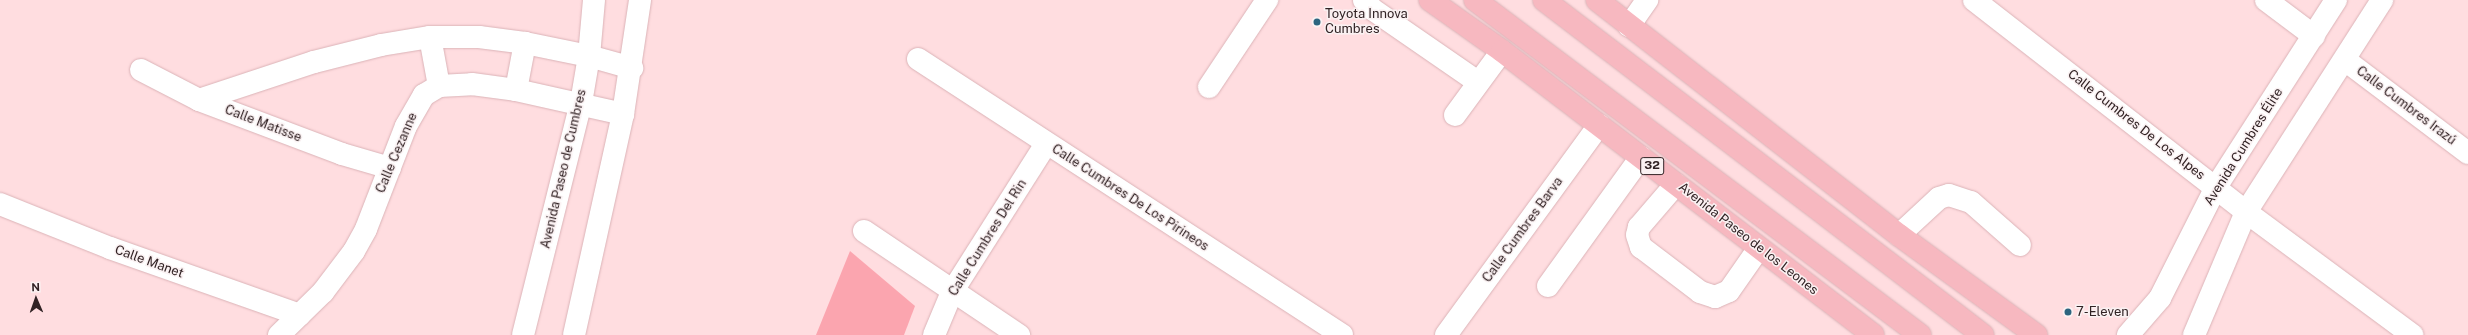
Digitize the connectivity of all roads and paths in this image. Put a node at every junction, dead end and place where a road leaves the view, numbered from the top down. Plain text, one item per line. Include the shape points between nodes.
1 (594, 0) edge
2 (640, 0) edge
3 (1267, 0) edge
4 (1364, 0) edge
5 (1430, 0) edge
6 (1476, 0) edge
7 (1544, 0) edge
8 (1597, 0) edge
9 (1647, 0) edge
10 (1974, 0) edge
11 (2266, 0) edge
12 (2336, 0) edge
13 (2382, 0) edge
14 (1629, 26) junction
15 (2314, 36) junction
16 (430, 37) junction
17 (525, 43) junction
18 (1502, 51) junction
19 (589, 56) junction
20 (918, 60) dead end
21 (2345, 60) junction
22 (632, 68) junction
23 (141, 70) dead end
24 (1478, 82) junction
25 (439, 86) junction
26 (1208, 87) dead end
27 (516, 90) junction
28 (199, 100) junction
29 (580, 103) junction
30 (623, 114) junction
31 (1455, 115) dead end
32 (1599, 125) junction
33 (1046, 144) junction
34 (2468, 153) edge
35 (1641, 157) junction
36 (390, 168) junction
37 (1676, 184) junction
38 (2216, 187) junction
39 (0, 204) edge
40 (2246, 212) junction
41 (864, 231) dead end
42 (1899, 235) junction
43 (2020, 245) dead end
44 (1759, 248) junction
45 (1548, 286) dead end
46 (952, 292) junction
47 (300, 316) junction
48 (2016, 327) edge
49 (279, 335) edge
50 (523, 335) edge
51 (574, 335) edge
52 (934, 335) edge
53 (1019, 335) edge
54 (1342, 335) edge
55 (1446, 335) edge
56 (1873, 335) edge
57 (1920, 335) edge
58 (1983, 335) edge
59 (2036, 335) edge
60 (2128, 335) edge
61 (2194, 335) edge
62 (2412, 335) edge

1 - 19 street, Avenida Paseo de Cumbres
2 - 22 street
3 - 26 street
4 - 24 street via 1372,10
5 - 18 main road, Avenida Paseo de los Leones / 32
6 - 57 main road
7 - 58 main road
8 - 14 main road
9 - 14 street
10 - 38 street, Calle Cumbres De Los Alpes
11 - 15 street
12 - 15 street, Avenida Cumbres Élite
13 - 21 street
14 - 42 main road
15 - 38 street, Avenida Cumbres Élite
16 - 17 street via 479,37
16 - 25 street
16 - 28 street via 381,45 314,62
17 - 19 street
17 - 27 street
18 - 24 street
18 - 32 main road, Avenida Paseo de los Leones / 32
19 - 22 street
19 - 29 street, Avenida Paseo de Cumbres
20 - 33 street, Calle Cumbres De Los Pirineos
21 - 34 street, Calle Cumbres Irazú
21 - 40 street
22 - 30 street
23 - 28 street, Calle Matisse
24 - 31 street
25 - 27 street via 472,84
25 - 36 street, Calle Cezanne via 424,95 415,109
27 - 29 street
28 - 36 street, Calle Matisse via 342,154
29 - 30 street
29 - 50 street, Avenida Paseo de Cumbres
30 - 51 street
32 - 35 main road, Avenida Paseo de los Leones / 32
32 - 55 street, Calle Cumbres Barva
33 - 46 street, Calle Cumbres Del Rin
33 - 54 street, Calle Cumbres De Los Pirineos
35 - 37 main road, Avenida Paseo de los Leones / 32
35 - 45 street
36 - 47 street, Calle Cezanne via 354,250 336,277
37 - 44 main road, Avenida Paseo de los Leones / 32
37 - 44 street via 1639,226 1637,235 1641,247 1700,292 1715,297 1729,291
38 - 40 street, Calle Cumbres De Los Alpes
38 - 60 street, Avenida Cumbres Élite via 2160,298
39 - 47 street, Calle Manet via 110,248
40 - 61 street
40 - 62 street, Calle Cumbres De Los Alpes
41 - 46 street
42 - 43 street via 1939,198 1949,195 1971,202
42 - 48 main road
44 - 56 main road, Avenida Paseo de los Leones / 32
46 - 52 street, Calle Cumbres Del Rin
46 - 53 street
47 - 49 street, Calle Cezanne
48 - 59 main road

